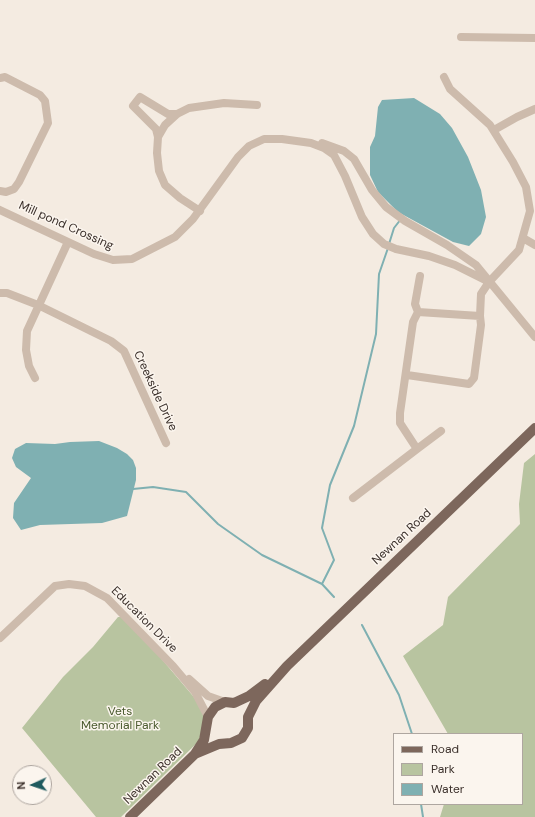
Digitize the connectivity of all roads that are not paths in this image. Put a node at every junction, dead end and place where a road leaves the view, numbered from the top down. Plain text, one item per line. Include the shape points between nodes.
1 (461, 37) dead end
2 (535, 38) edge
3 (444, 77) dead end
4 (0, 78) edge
5 (257, 105) dead end
6 (535, 109) edge
7 (177, 114) junction
8 (494, 130) junction
9 (158, 137) junction
10 (311, 143) junction
11 (0, 191) edge
12 (0, 210) edge
13 (200, 210) junction
14 (523, 238) junction
15 (68, 242) junction
16 (535, 245) edge
17 (420, 276) dead end
18 (489, 282) junction
19 (0, 293) edge
20 (38, 305) junction
21 (418, 312) junction
22 (480, 316) junction
23 (535, 337) edge
24 (407, 375) junction
25 (35, 378) dead end
26 (535, 428) edge
27 (441, 432) dead end
28 (166, 443) dead end
29 (417, 449) junction
30 (353, 498) dead end
31 (0, 638) edge
32 (173, 666) junction
33 (287, 666) junction
34 (229, 703) junction
35 (248, 717) junction
36 (208, 721) junction
37 (223, 743) junction
38 (195, 754) junction
39 (130, 817) edge

1 - 2 street
3 - 8 street via 450,89
4 - 11 street via 5,77 40,95 45,102 48,123 14,189
5 - 7 street via 205,104
6 - 8 street
7 - 9 street via 164,125
7 - 9 street via 168,114 140,97 133,106 156,129
8 - 14 street via 526,187 530,211
9 - 13 street via 159,171 165,185
10 - 13 street, Mill pond Crossing via 264,139 249,146 238,157
10 - 18 street via 324,143 344,151 354,159 372,190 386,207 476,265
10 - 18 street, Mill pond Crossing via 334,155 362,217 373,234 384,244 455,265
12 - 15 street, Mill pond Crossing
13 - 15 street, Mill pond Crossing via 175,237 132,259 113,260
14 - 16 street
14 - 18 street via 519,250
15 - 20 street
17 - 21 street via 415,304
18 - 22 street via 481,294
18 - 23 street, Mill pond Crossing
19 - 20 street, Creekside Drive
20 - 25 street via 27,331 26,350 28,366
20 - 28 street, Creekside Drive via 111,341 124,351
21 - 22 street
21 - 24 street via 413,322
22 - 24 street via 474,378 469,384
24 - 29 street via 400,424
26 - 33 main road, Newnan Road
27 - 29 street
29 - 30 street
31 - 32 street, Education Drive via 50,589 61,584 77,584 96,590 107,598
32 - 34 street, Education Drive via 208,696
32 - 36 street, Education Drive via 195,692
33 - 34 main road, Newnan Road via 249,696
33 - 35 main road, Newnan Road via 256,701
34 - 35 main road via 243,708
34 - 36 main road, Newnan Road via 215,707
35 - 37 main road, Newnan Road via 248,728 242,738 231,743
36 - 37 main road via 213,737
36 - 38 main road, Newnan Road via 204,740
37 - 38 main road, Newnan Road
38 - 39 main road, Newnan Road

